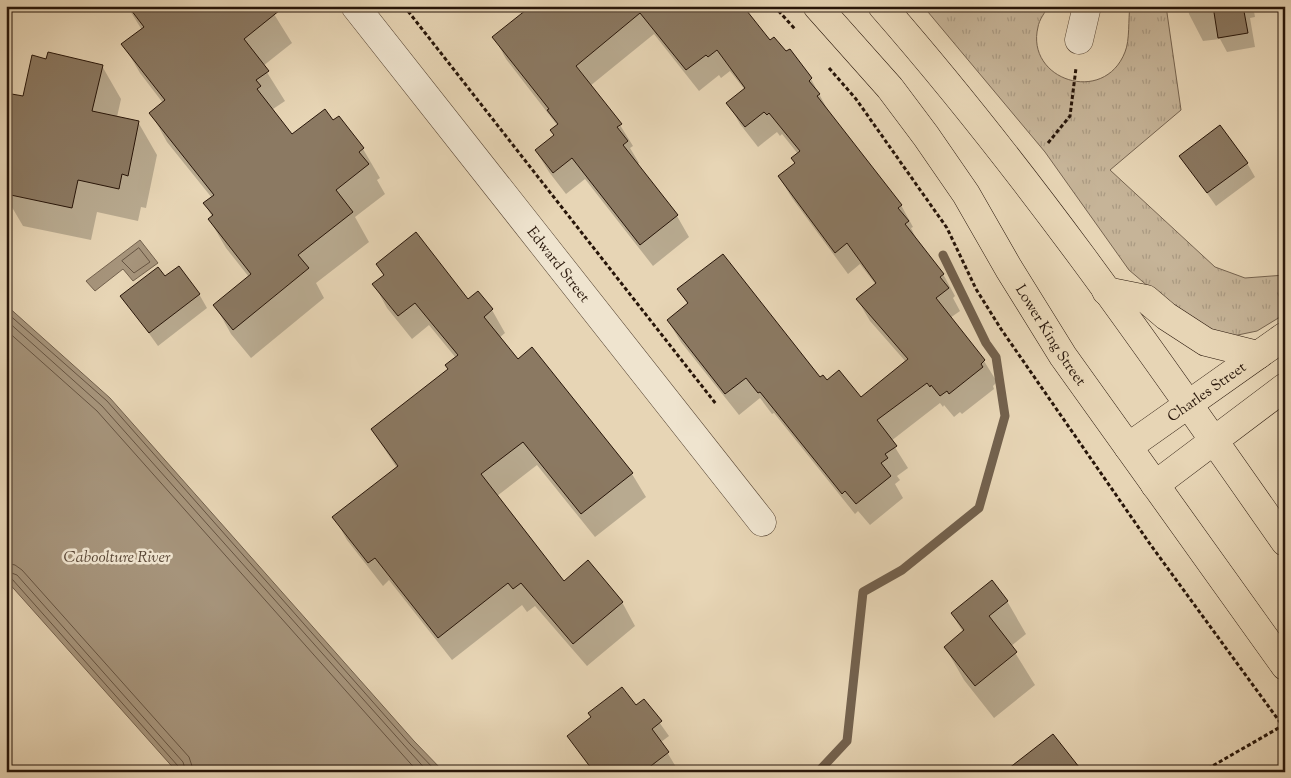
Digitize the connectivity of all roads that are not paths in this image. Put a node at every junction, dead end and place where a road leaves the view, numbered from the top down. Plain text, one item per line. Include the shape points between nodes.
1 (355, 6) edge
2 (817, 6) edge
3 (882, 6) edge
4 (1087, 6) edge
5 (1079, 40) road end
6 (1106, 291) junction
7 (1285, 336) edge
8 (1258, 355) junction
9 (1285, 387) edge
10 (1190, 405) junction
11 (1214, 442) junction
12 (1128, 447) junction
13 (1155, 485) junction
14 (762, 522) dead end
15 (1285, 542) edge
16 (1285, 666) edge

1 - 14 street, Edward Street
2 - 12 main road, Lower King Street via 890,88 926,136 966,194 1063,356
3 - 6 main road via 1010,160
4 - 5 street
6 - 8 main road via 1146,299 1206,342
6 - 10 main road
7 - 8 main road, Charles Street
8 - 10 main road, Charles Street
9 - 11 main road
10 - 11 main road
10 - 12 main road, Charles Street
11 - 13 main road
11 - 15 main road
12 - 13 main road, Lower King Street
13 - 16 main road, Lower King Street

